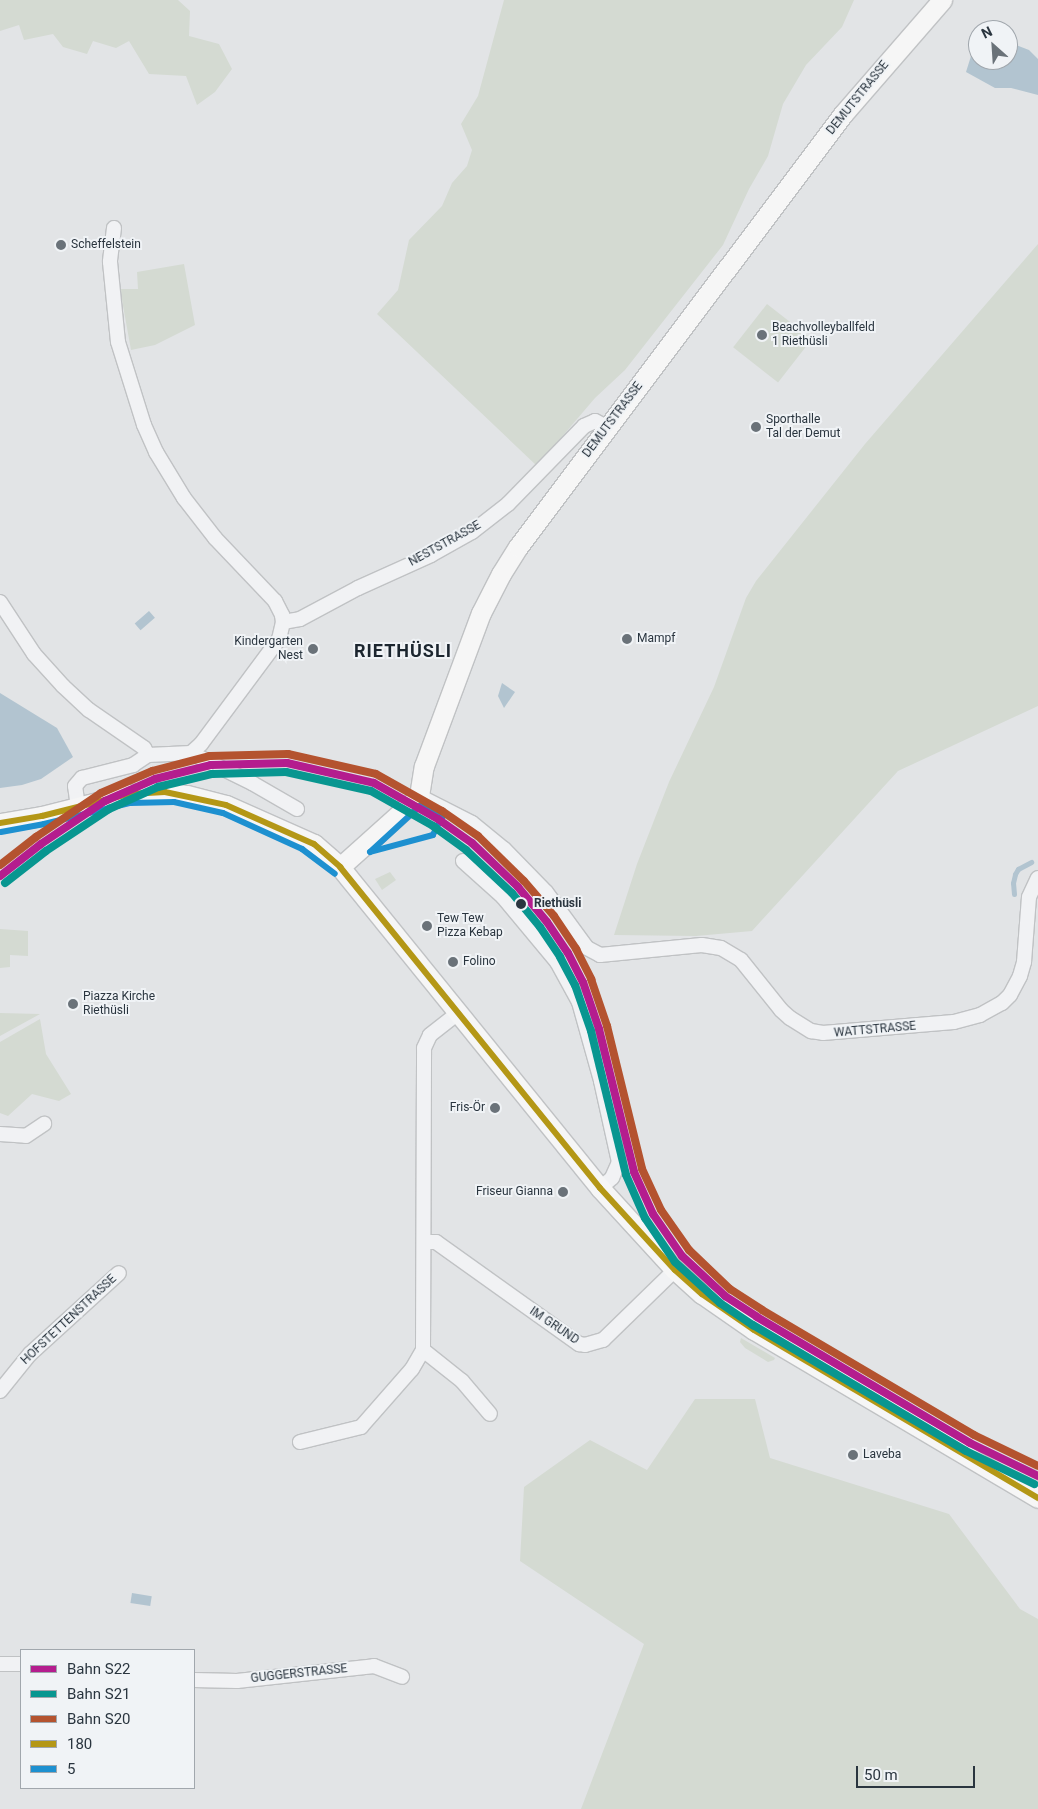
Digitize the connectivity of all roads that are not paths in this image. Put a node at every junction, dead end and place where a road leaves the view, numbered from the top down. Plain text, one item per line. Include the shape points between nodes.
1 (942, 0) edge
2 (114, 228) dead end
3 (608, 428) junction
4 (0, 602) edge
5 (283, 622) junction
6 (191, 753) junction
7 (148, 755) junction
8 (418, 796) junction
9 (78, 807) junction
10 (297, 809) dead end
11 (0, 822) edge
12 (463, 861) dead end
13 (340, 867) junction
14 (1038, 878) edge
15 (457, 1014) junction
16 (44, 1124) dead end
17 (0, 1134) edge
18 (600, 1188) junction
19 (424, 1242) junction
20 (675, 1270) junction
21 (119, 1272) dead end
22 (423, 1350) junction
23 (0, 1391) edge
24 (490, 1414) dead end
25 (300, 1442) dead end
26 (1038, 1498) edge
27 (0, 1664) edge
28 (20, 1664) edge
29 (402, 1677) dead end
30 (195, 1680) edge

1 - 3 main road, DEMUTSTRASSE via 844,114
2 - 5 street via 110,262 116,333 144,425 184,498 215,538 275,601
3 - 5 street, NESTSTRASSE via 595,421 584,426 508,504 472,532 300,619
3 - 8 main road, DEMUTSTRASSE via 518,547 492,590 424,766
4 - 7 street via 34,654 63,686 102,720 144,748
5 - 6 street via 279,638
6 - 7 street
6 - 10 street
7 - 9 street via 133,765 82,778 75,786
8 - 13 main road
8 - 14 street, WATTSTRASSE via 472,823 504,849 546,892 587,948 600,954 702,945 721,948 748,967 790,1018 811,1031 823,1033 948,1023 992,1011 1017,986 1024,962 1029,897
9 - 11 main road
9 - 13 main road via 130,794 165,792 187,795 226,806 307,841
12 - 18 street via 503,898 557,962 579,1002 619,1162 612,1178
13 - 15 main road
15 - 18 main road
15 - 19 street via 430,1035 424,1048
16 - 17 street via 26,1136
18 - 20 main road
19 - 20 street, IM GRUND via 436,1242 563,1333 585,1345 603,1340
19 - 22 street
20 - 26 main road via 724,1311 754,1330
21 - 23 street, HOFSTETTENSTRASSE via 30,1354
22 - 24 street via 462,1381
22 - 25 street via 412,1368 361,1427
27 - 28 street
29 - 30 street, GUGGERSTRASSE via 374,1666 237,1681

